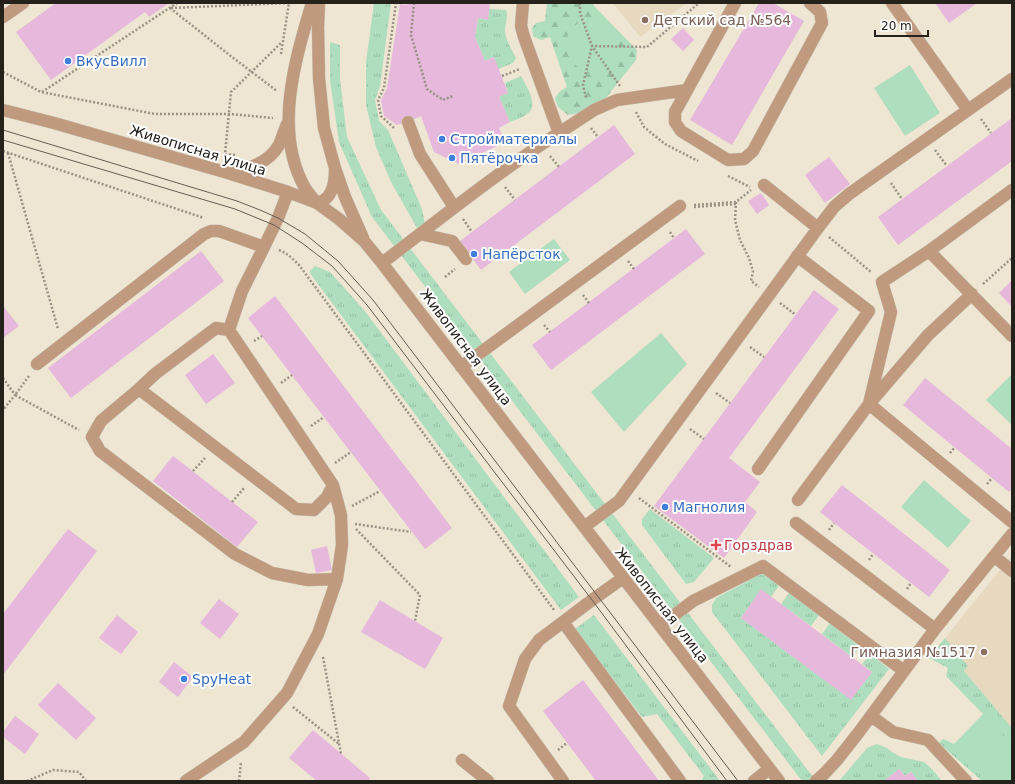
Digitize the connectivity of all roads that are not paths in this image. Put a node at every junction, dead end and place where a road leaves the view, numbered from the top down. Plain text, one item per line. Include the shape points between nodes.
1 (23, 3) edge
2 (312, 3) edge
3 (319, 3) edge
4 (523, 3) edge
5 (735, 3) edge
6 (810, 3) edge
7 (892, 3) edge
8 (3, 17) edge
9 (1012, 79) edge
10 (687, 90) junction
11 (3, 110) edge
12 (968, 110) junction
13 (288, 121) junction
14 (408, 124) road end
15 (559, 132) junction
16 (335, 168) junction
17 (228, 173) junction
18 (759, 187) road end
19 (1012, 190) edge
20 (288, 192) junction
21 (317, 203) junction
22 (454, 207) junction
23 (679, 207) road end
24 (818, 228) junction
25 (420, 234) junction
26 (364, 241) junction
27 (264, 247) junction
28 (929, 251) junction
29 (797, 256) junction
30 (466, 259) dead end
31 (382, 263) junction
32 (972, 294) junction
33 (229, 330) junction
34 (1012, 336) edge
35 (37, 364) road end
36 (462, 367) junction
37 (139, 389) junction
38 (869, 404) junction
39 (758, 469) dead end
40 (333, 485) junction
41 (798, 500) dead end
42 (1012, 522) edge
43 (796, 523) dead end
44 (584, 527) junction
45 (1012, 534) edge
46 (994, 556) junction
47 (1012, 571) edge
48 (623, 578) junction
49 (337, 579) junction
50 (563, 622) junction
51 (660, 626) junction
52 (935, 629) junction
53 (904, 671) junction
54 (871, 716) junction
55 (462, 760) dead end
56 (769, 769) junction
57 (186, 781) edge
58 (488, 781) edge
59 (563, 781) edge
60 (680, 781) edge
61 (754, 781) edge
62 (778, 781) edge
63 (816, 781) edge
64 (966, 781) edge

1 - 8 street
2 - 13 street via 295,66
3 - 16 street via 319,78 324,128
4 - 15 street via 521,26 524,37
5 - 10 street
6 - 10 street via 820,12 822,23 753,151 744,159 728,160 681,131 675,122 675,112
7 - 12 street
9 - 12 street
10 - 15 street via 617,100 594,110
11 - 17 street, Живописная улица
12 - 24 street via 849,194 834,207
13 - 17 street via 278,146 265,160 247,169
13 - 21 street via 298,173
14 - 22 street via 420,154
15 - 22 street
16 - 21 street via 331,193 325,200
16 - 26 street
17 - 20 street, Живописная улица
18 - 24 street
19 - 28 street
20 - 21 street, Живописная улица
20 - 27 street
21 - 26 street, Живописная улица
22 - 25 street
23 - 36 street
24 - 29 street
25 - 30 street via 452,241
25 - 31 street
26 - 31 street, Живописная улица
27 - 33 street via 242,291
27 - 35 street via 219,231 204,234
28 - 32 street
28 - 38 street via 882,282 891,312
29 - 39 street via 869,312
29 - 44 street via 619,501
31 - 36 street, Живописная улица
32 - 34 street
32 - 38 street via 928,335
33 - 37 street via 216,328
33 - 40 street
36 - 44 street, Живописная улица
37 - 40 street via 296,509 314,510 327,497
37 - 49 street via 101,420 92,437 100,451 235,554 272,573 308,580
38 - 41 street
38 - 42 street
40 - 49 street via 341,512 342,545
43 - 52 street
44 - 48 street, Живописная улица
45 - 46 street
46 - 47 street
46 - 52 street
48 - 50 street
48 - 51 street, Живописная улица
49 - 57 street via 318,634 287,694 244,742
50 - 59 street via 539,640 525,658 509,706
50 - 60 street
51 - 53 street via 693,601 763,566
51 - 56 street, Живописная улица
52 - 53 street
53 - 54 street
54 - 63 street via 837,760
54 - 64 street via 893,732 928,740
55 - 58 street
56 - 61 street
56 - 62 street, Живописная улица

